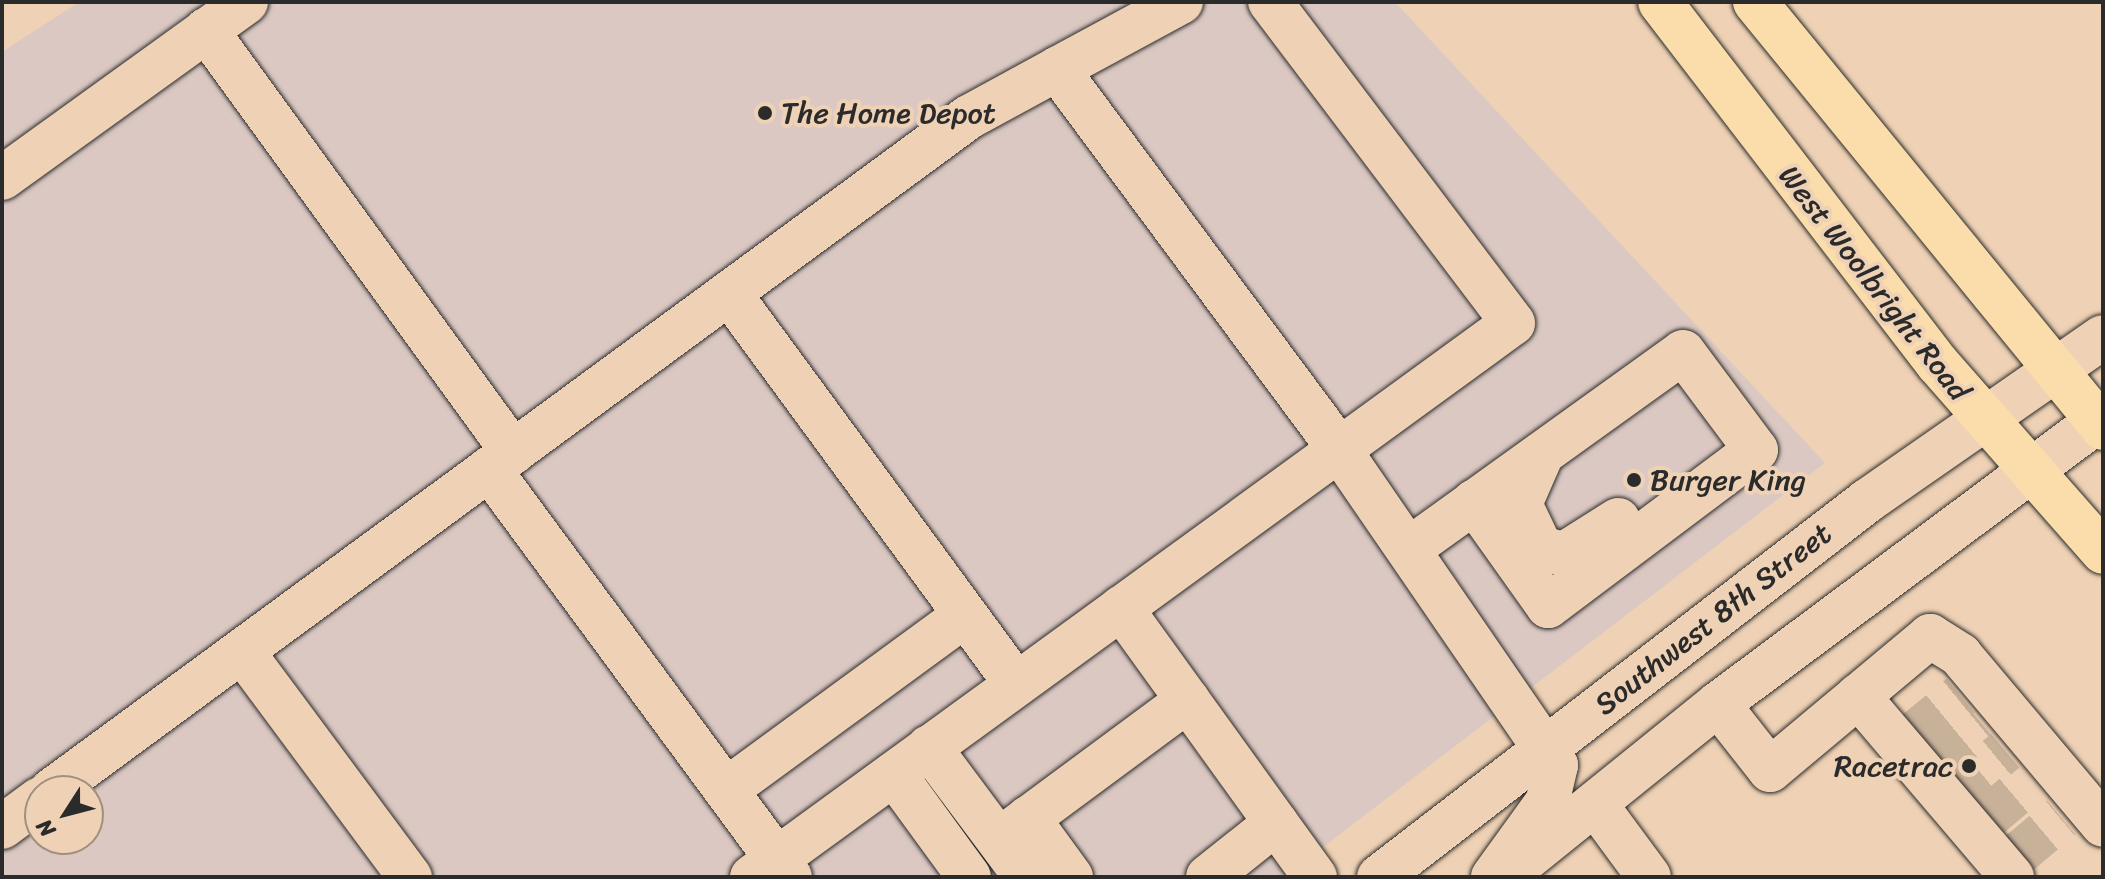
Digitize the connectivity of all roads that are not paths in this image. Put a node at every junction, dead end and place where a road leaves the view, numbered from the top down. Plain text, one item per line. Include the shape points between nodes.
1 (246, 2) edge
2 (1181, 2) edge
3 (1270, 2) edge
4 (1660, 2) edge
5 (1755, 2) edge
6 (206, 30) junction
7 (1057, 69) junction
8 (2, 178) edge
9 (729, 293) junction
10 (2103, 337) edge
11 (2055, 371) junction
12 (1734, 420) junction
13 (1983, 420) junction
14 (2101, 422) edge
15 (1338, 448) junction
16 (1542, 454) junction
17 (501, 460) junction
18 (2029, 472) junction
19 (1474, 502) junction
20 (1409, 549) junction
21 (2103, 552) edge
22 (1121, 608) junction
23 (965, 615) junction
24 (242, 651) junction
25 (1016, 684) junction
26 (1858, 696) junction
27 (1188, 700) junction
28 (1718, 704) junction
29 (929, 747) junction
30 (1546, 747) junction
31 (894, 774) junction
32 (73, 775) edge
33 (726, 790) junction
34 (1596, 805) junction
35 (24, 811) edge
36 (2082, 814) edge
37 (1276, 823) junction
38 (2, 827) edge
39 (1013, 829) junction
40 (2009, 868) edge
41 (773, 871) edge
42 (410, 877) edge
43 (969, 877) edge
44 (1026, 877) edge
45 (1071, 877) edge
46 (1208, 877) edge
47 (1315, 877) edge
48 (1379, 877) edge
49 (1493, 877) edge
50 (1503, 877) edge
51 (1649, 877) edge

1 - 6 street
2 - 7 street
3 - 15 street via 1513,323
4 - 13 main road, West Woolbright Road
5 - 11 main road
6 - 8 street
6 - 17 street
7 - 9 street via 969,117
7 - 15 street
9 - 17 street
9 - 23 street
10 - 11 street, Southwest 8th Street
11 - 13 street, Southwest 8th Street
11 - 14 main road
12 - 16 street via 1683,352
12 - 16 street via 1723,446 1564,554 1541,548 1523,521 1520,504
12 - 19 street via 1756,450 1548,606
13 - 18 main road, West Woolbright Road
13 - 30 street, Southwest 8th Street
14 - 18 street
15 - 20 street
15 - 22 street
16 - 19 street
17 - 24 street
17 - 33 street
18 - 21 main road, West Woolbright Road
18 - 28 street
19 - 20 street
20 - 30 street
22 - 25 street
22 - 27 street
23 - 25 street
23 - 33 street
24 - 32 street
24 - 42 street
25 - 29 street
26 - 28 street via 1770,770
26 - 36 street via 1930,636
26 - 40 street
27 - 37 street
27 - 39 street
28 - 34 street
29 - 31 street
29 - 39 street
30 - 48 street, Southwest 8th Street
30 - 49 street via 1557,780
31 - 41 street
31 - 43 street
33 - 41 street
34 - 50 street
34 - 51 street
35 - 38 street
37 - 46 street
37 - 47 street
39 - 44 street
39 - 45 street

